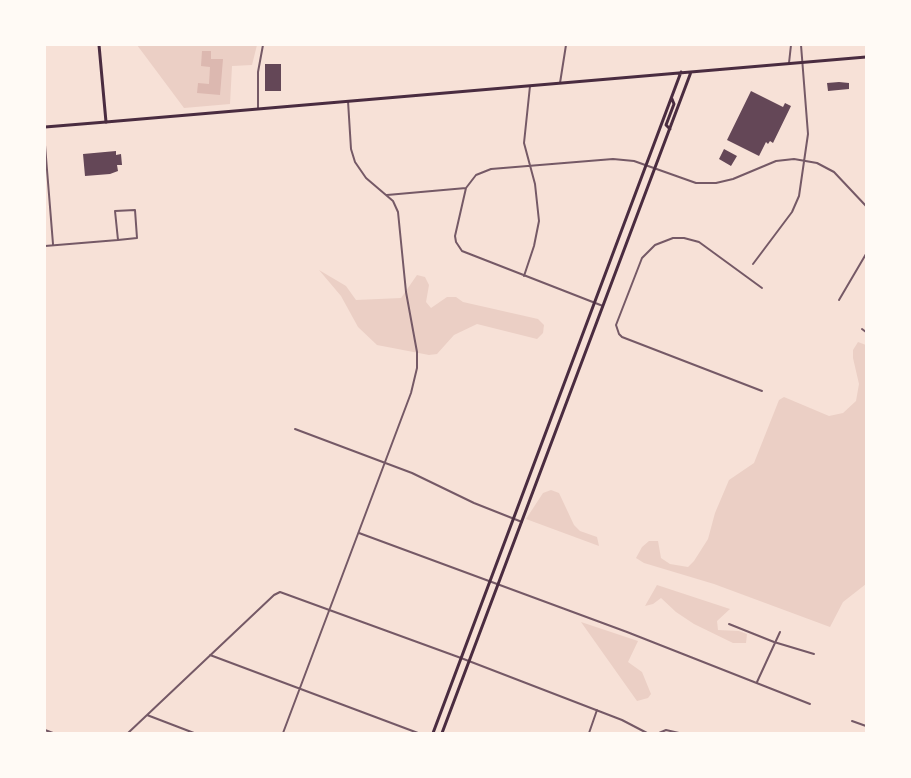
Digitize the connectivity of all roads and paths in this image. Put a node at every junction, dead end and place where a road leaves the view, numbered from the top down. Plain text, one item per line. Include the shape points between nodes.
1 (99, 45) edge
2 (263, 45) edge
3 (566, 45) edge
4 (791, 45) edge
5 (801, 45) edge
6 (866, 57) edge
7 (802, 62) junction
8 (789, 63) junction
9 (681, 72) junction
10 (691, 72) junction
11 (560, 83) junction
12 (530, 86) junction
13 (671, 98) junction
14 (348, 101) junction
15 (258, 109) junction
16 (106, 122) junction
17 (45, 127) edge
18 (670, 129) junction
19 (45, 145) edge
20 (805, 159) junction
21 (646, 165) junction
22 (529, 166) junction
23 (655, 168) junction
24 (466, 188) junction
25 (387, 195) junction
26 (45, 198) edge
27 (50, 198) junction
28 (866, 206) edge
29 (118, 240) junction
30 (45, 246) edge
31 (53, 246) junction
32 (866, 254) edge
33 (753, 264) dead end
34 (524, 276) junction
35 (762, 288) dead end
36 (839, 300) dead end
37 (594, 302) junction
38 (603, 306) junction
39 (862, 329) dead end
40 (866, 332) edge
41 (762, 391) dead end
42 (295, 429) dead end
43 (384, 463) junction
44 (513, 518) junction
45 (522, 522) junction
46 (359, 533) junction
47 (490, 582) junction
48 (497, 584) junction
49 (330, 609) junction
50 (729, 624) dead end
51 (780, 632) dead end
52 (774, 642) junction
53 (210, 654) junction
54 (814, 654) dead end
55 (461, 658) junction
56 (468, 661) junction
57 (756, 682) junction
58 (300, 689) junction
59 (810, 704) dead end
60 (597, 710) junction
61 (147, 715) junction
62 (852, 721) dead end
63 (866, 726) edge
64 (45, 730) edge
65 (53, 733) edge
66 (128, 733) edge
67 (194, 733) edge
68 (283, 733) edge
69 (418, 733) edge
70 (433, 733) edge
71 (442, 733) edge
72 (589, 733) edge
73 (647, 733) edge
74 (659, 733) edge
75 (679, 733) edge

1 - 16 main road
2 - 15 street via 258,72
3 - 11 street
4 - 8 street
5 - 7 street
6 - 7 main road
7 - 8 main road
7 - 20 street via 808,134
8 - 10 main road
9 - 10 main road
9 - 11 main road
9 - 13 main road
10 - 18 main road
11 - 12 main road
12 - 14 main road
12 - 22 street via 523,134
13 - 18 main road via 674,104 666,125
13 - 21 main road
14 - 15 main road
14 - 25 street via 355,162 366,178
15 - 16 main road
16 - 17 main road
18 - 23 main road
19 - 27 street
20 - 23 street via 776,160 733,178 706,183 686,180
20 - 28 street via 834,172
20 - 33 street via 796,204
21 - 22 street via 613,159
21 - 23 street
21 - 37 main road
22 - 24 street via 482,172
22 - 34 street via 538,197 539,221
23 - 38 main road
24 - 25 street
24 - 34 street via 455,236 458,247 468,255
25 - 43 street via 398,212 417,361 411,393
26 - 27 street
27 - 31 street
29 - 29 street via 115,211 135,210 137,238
29 - 31 street
30 - 31 street
32 - 36 street
34 - 37 street
35 - 41 street via 699,242 673,238 655,245 642,258 616,325 622,337
37 - 38 street
37 - 44 main road
38 - 45 main road
39 - 40 street
42 - 43 street
43 - 44 street
43 - 46 street
44 - 45 street
44 - 47 main road
45 - 48 main road
46 - 47 street
46 - 49 street
47 - 48 street
47 - 55 main road
48 - 56 main road
48 - 57 street
49 - 53 street via 280,592
49 - 55 street
49 - 58 street
50 - 52 street
51 - 52 street
52 - 54 street
52 - 57 street
53 - 58 street
53 - 61 street
55 - 56 street
55 - 70 main road
56 - 60 street
56 - 71 main road
57 - 59 street
58 - 68 street
58 - 69 street
60 - 72 street
60 - 73 street
61 - 66 street
61 - 67 street
62 - 63 street
64 - 65 street
74 - 75 street via 666,730

